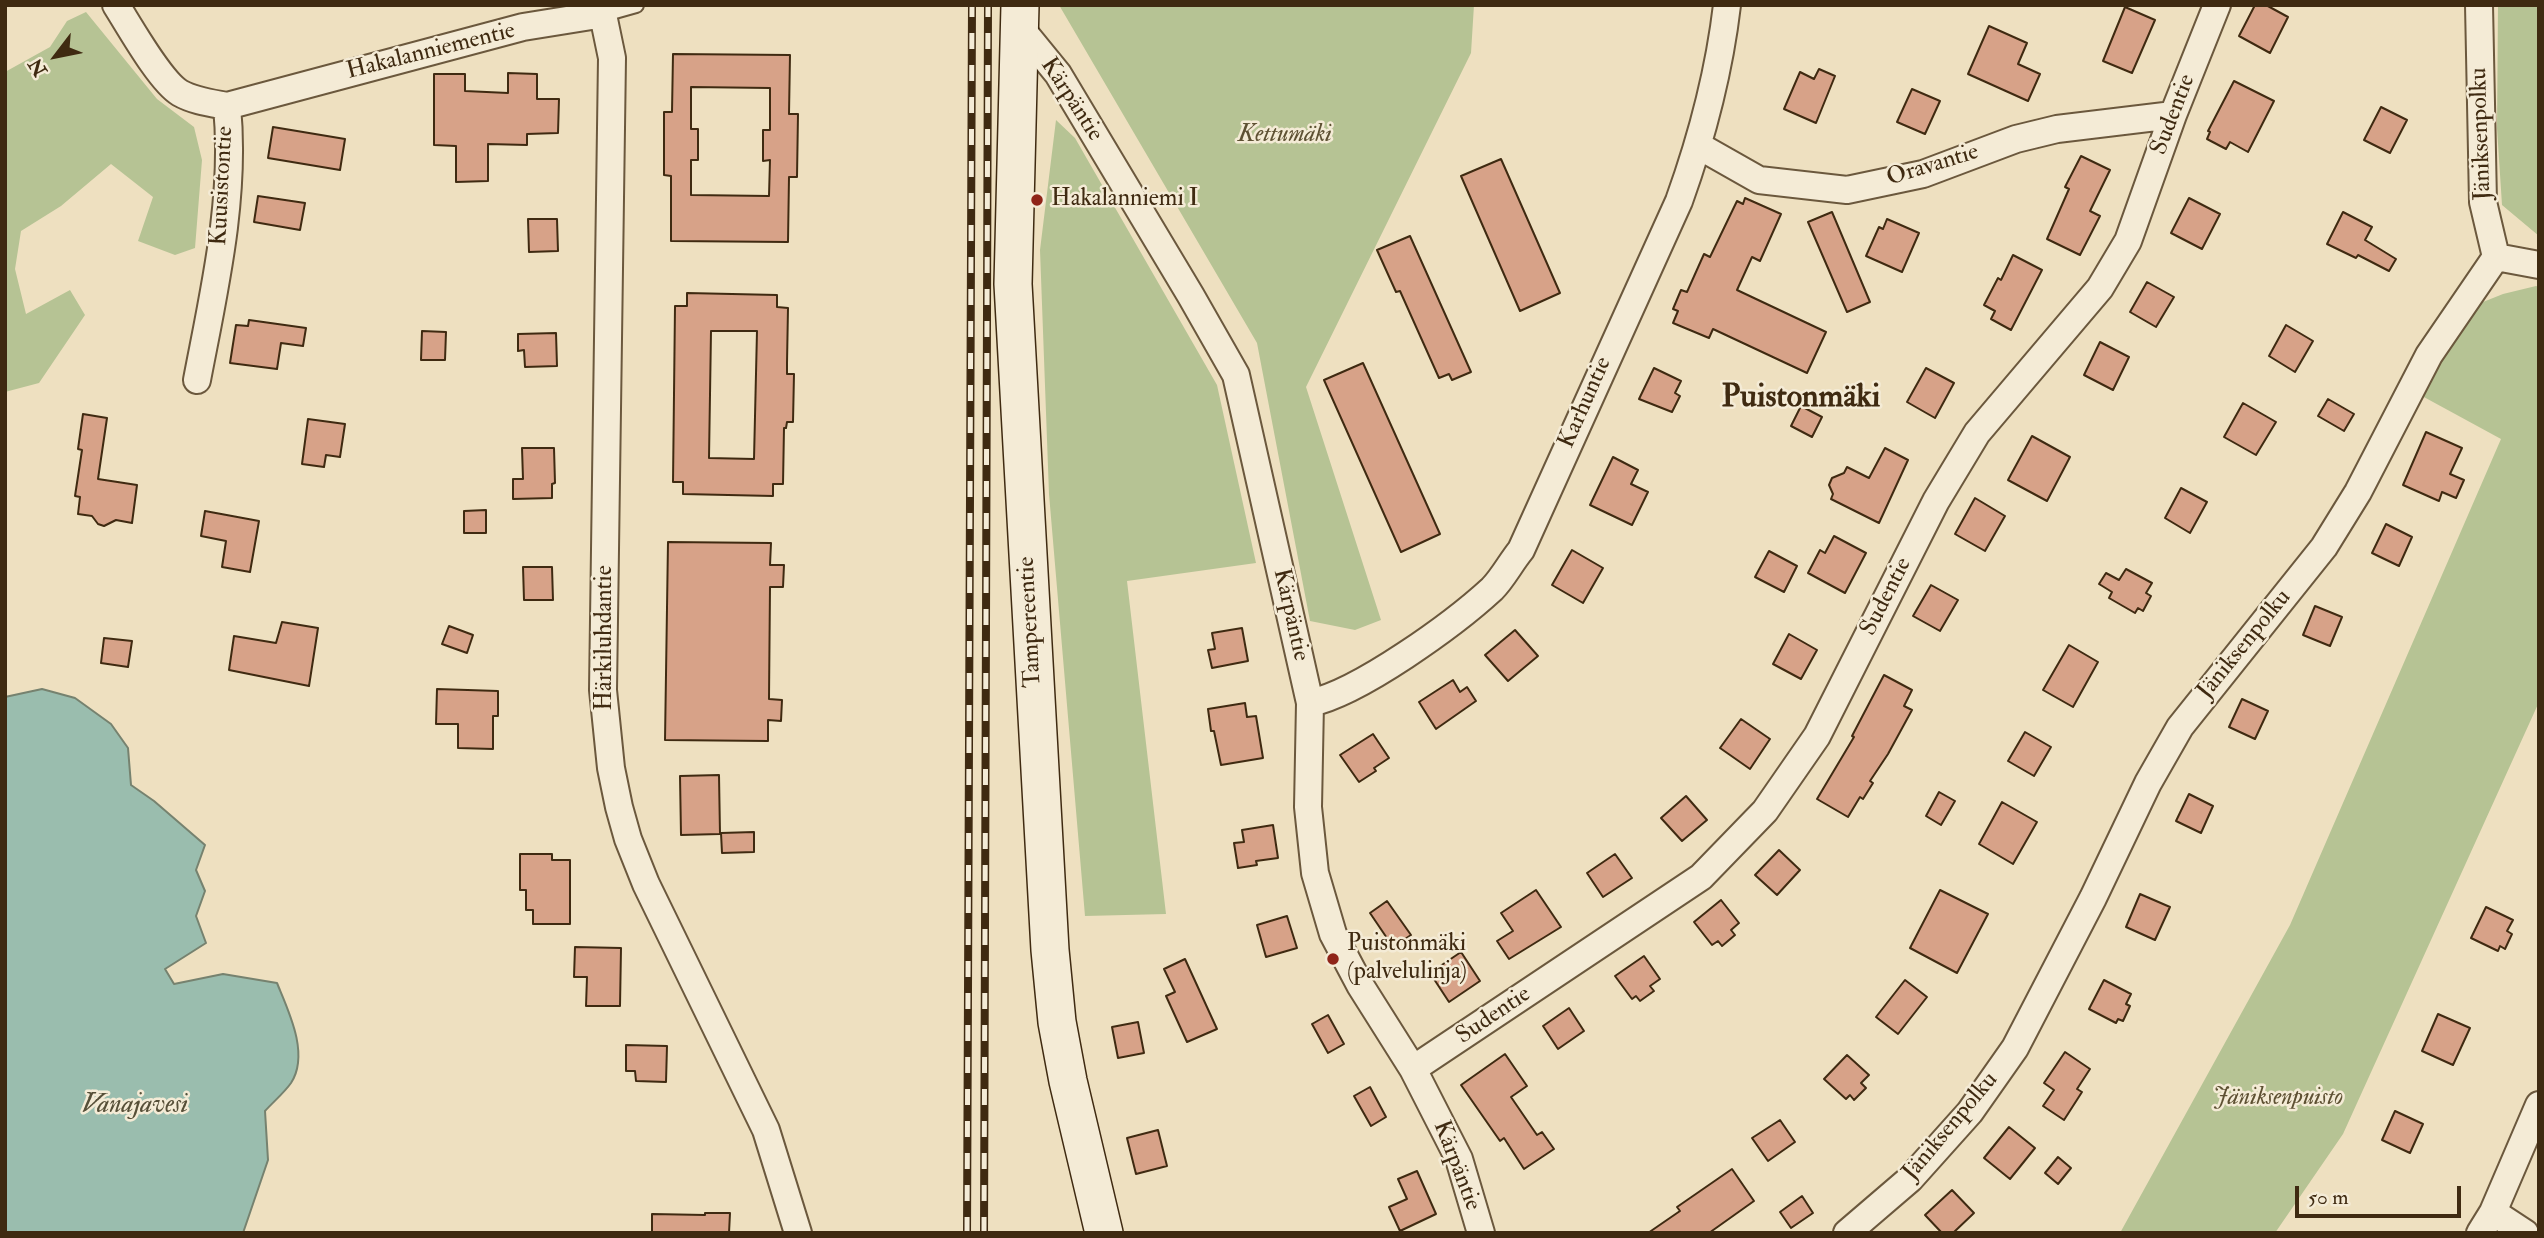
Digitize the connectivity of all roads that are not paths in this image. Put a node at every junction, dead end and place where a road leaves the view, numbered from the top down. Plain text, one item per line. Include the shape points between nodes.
1 (116, 5) edge
2 (636, 5) edge
3 (1727, 5) edge
4 (2217, 5) edge
5 (2479, 5) edge
6 (602, 10) edge
7 (1019, 15) edge
8 (227, 106) junction
9 (2173, 115) junction
10 (1699, 146) junction
11 (2496, 257) junction
12 (2539, 265) edge
13 (197, 380) dead end
14 (1310, 703) junction
15 (1413, 1069) junction
16 (2539, 1105) edge
17 (2486, 1222) edge
18 (798, 1233) edge
19 (1104, 1233) edge
20 (1481, 1233) edge
21 (1847, 1233) edge
22 (2525, 1233) edge

1 - 8 street, Kuusistontie via 178,92
2 - 6 lane, Hakalanniementie
3 - 10 street, Karhuntie via 1715,87
4 - 9 street, Sudentie
5 - 11 street, Jäniksenpolku via 2483,202
6 - 8 street, Hakalanniementie
6 - 18 street, Härkiluhdantie via 612,58 603,690 611,768 618,807 646,884 766,1130
7 - 14 street, Kärpäntie via 1236,375
7 - 19 main road, Tampereentie via 1013,284 1050,950 1068,1081
8 - 13 street, Kuusistontie via 229,175
9 - 10 street, Oravantie via 2037,134 1923,174 1847,190 1759,180
9 - 15 street, Sudentie via 2128,242 2100,288 1977,433 1936,500 1817,736 1765,811 1701,877
10 - 14 street, Karhuntie via 1679,201 1521,550 1493,587 1432,637 1355,685
11 - 12 street
11 - 21 street, Jäniksenpolku via 2429,355 2324,547 2180,727 2015,1048 1970,1112 1910,1179
14 - 15 street, Kärpäntie via 1308,807 1315,873 1333,934
15 - 20 street, Kärpäntie via 1459,1159
16 - 17 street
17 - 22 street

